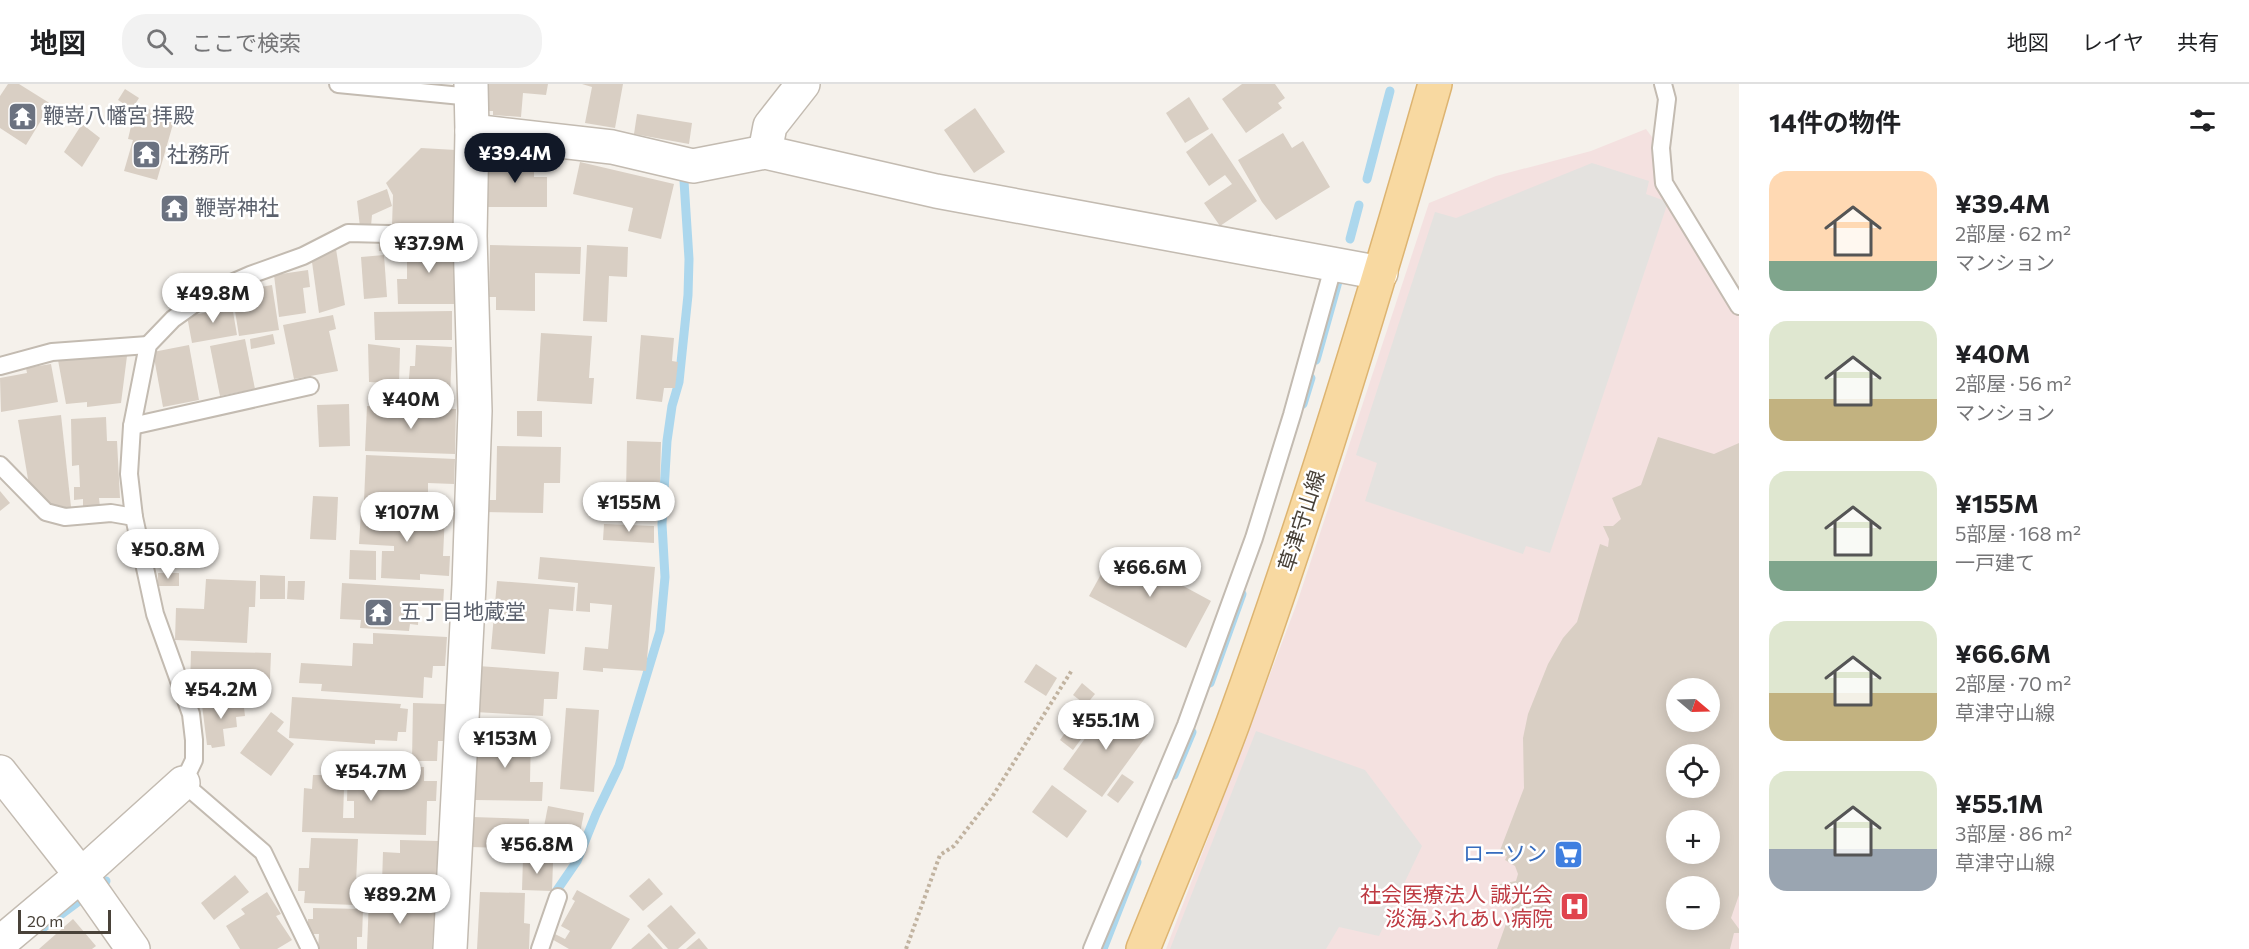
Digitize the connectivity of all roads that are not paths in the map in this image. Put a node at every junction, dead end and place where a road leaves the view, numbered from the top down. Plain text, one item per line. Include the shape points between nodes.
1 (338, 84) edge
2 (803, 84) edge
3 (1435, 84) edge
4 (1664, 84) edge
5 (471, 91) edge
6 (472, 131) junction
7 (765, 152) junction
8 (470, 236) junction
9 (1334, 264) junction
10 (1381, 273) junction
11 (1739, 306) edge
12 (148, 345) junction
13 (0, 366) edge
14 (310, 386) dead end
15 (132, 426) junction
16 (0, 465) edge
17 (134, 517) junction
18 (0, 772) edge
19 (183, 783) junction
20 (81, 875) junction
21 (558, 897) dead end
22 (0, 943) edge
23 (133, 949) edge
24 (310, 949) edge
25 (450, 949) edge
26 (540, 949) edge
27 (1092, 949) edge
28 (1143, 949) edge

1 - 5 lane
2 - 7 street via 770,126
3 - 10 main road, 草津守山線
4 - 11 lane via 1664,183
5 - 6 street
6 - 7 street via 612,147 693,166
6 - 8 street
7 - 9 street via 936,191
8 - 12 lane via 348,233 303,256 212,292 173,319
8 - 25 street via 475,411
9 - 10 street
9 - 27 lane via 1254,538 1186,725
10 - 28 main road, 草津守山線 via 1302,524 1232,724
12 - 13 lane via 52,352
12 - 15 lane
14 - 15 lane
15 - 17 lane via 129,474
16 - 17 lane via 46,512 65,517 111,513
17 - 19 lane via 155,614 191,714 194,760
18 - 20 street
19 - 20 street
19 - 24 lane via 263,852
20 - 22 street
20 - 23 street
21 - 26 lane

